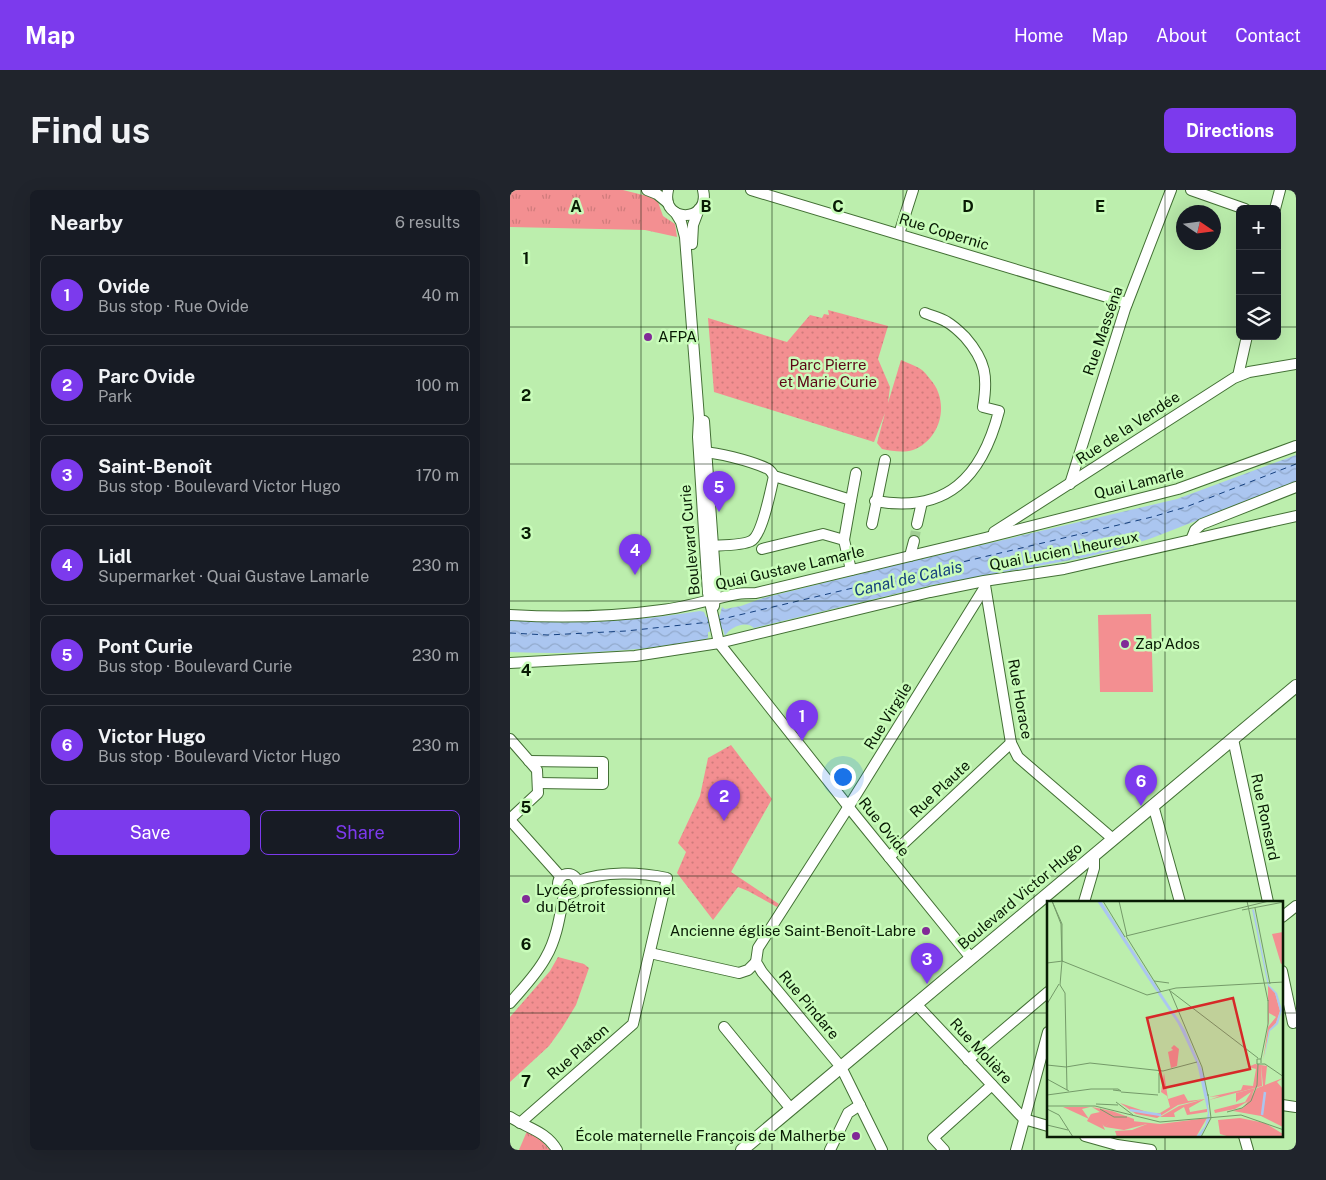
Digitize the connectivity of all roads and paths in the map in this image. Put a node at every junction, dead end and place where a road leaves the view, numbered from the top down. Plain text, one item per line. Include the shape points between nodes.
1 (647, 190) edge
2 (668, 190) edge
3 (752, 190) edge
4 (913, 190) edge
5 (1171, 190) edge
6 (1191, 190) edge
7 (1280, 190) edge
8 (705, 191) edge
9 (668, 203) junction
10 (1276, 205) edge
11 (1236, 206) edge
12 (699, 209) junction
13 (675, 212) junction
14 (899, 234) junction
15 (1127, 303) junction
16 (925, 313) dead end
17 (1246, 340) edge
18 (1296, 364) edge
19 (1238, 376) junction
20 (1296, 446) edge
21 (703, 452) junction
22 (885, 460) dead end
23 (856, 473) dead end
24 (774, 476) junction
25 (1070, 484) junction
26 (1296, 487) edge
27 (851, 500) junction
28 (876, 501) junction
29 (922, 502) junction
30 (1296, 516) edge
31 (872, 524) dead end
32 (917, 524) tunnel mouth
33 (985, 538) junction
34 (844, 540) junction
35 (1191, 540) junction
36 (914, 541) tunnel mouth
37 (709, 546) junction
38 (762, 548) dead end
39 (910, 556) junction
40 (851, 570) junction
41 (985, 584) junction
42 (712, 600) junction
43 (510, 615) edge
44 (719, 643) junction
45 (510, 656) edge
46 (589, 659) junction
47 (510, 663) edge
48 (1296, 686) edge
49 (510, 739) edge
50 (1233, 739) junction
51 (1011, 743) junction
52 (529, 761) junction
53 (538, 783) junction
54 (1153, 805) junction
55 (849, 806) junction
56 (510, 820) edge
57 (1113, 839) junction
58 (1094, 856) junction
59 (889, 857) junction
60 (560, 876) junction
61 (578, 881) junction
62 (564, 894) junction
63 (1084, 901) edge
64 (1180, 901) edge
65 (1268, 901) edge
66 (1296, 906) edge
67 (1284, 915) edge
68 (650, 953) junction
69 (971, 958) junction
70 (756, 962) junction
71 (1284, 980) edge
72 (1047, 993) edge
73 (510, 1003) edge
74 (916, 1004) junction
75 (1294, 1024) edge
76 (724, 1027) dead end
77 (1047, 1036) edge
78 (968, 1060) junction
79 (841, 1067) junction
80 (992, 1085) junction
81 (860, 1105) junction
82 (791, 1109) junction
83 (510, 1117) edge
84 (1024, 1119) junction
85 (520, 1122) junction
86 (1047, 1126) edge
87 (1092, 1138) edge
88 (1125, 1144) edge
89 (557, 1150) edge
90 (742, 1150) edge
91 (830, 1150) edge
92 (881, 1150) edge
93 (944, 1150) edge
94 (1016, 1150) edge
95 (1151, 1150) edge

1 - 9 street
2 - 9 street
3 - 14 street, Rue Copernic
4 - 14 street
5 - 15 street, Rue Masséna
6 - 11 street
7 - 10 street
8 - 12 street, Boulevard Curie
9 - 13 street, Boulevard Curie
12 - 13 street via 688,215
12 - 21 street, Boulevard Curie via 692,224 691,237
13 - 21 street, Boulevard Curie via 686,237
14 - 15 street, Rue Copernic
15 - 25 street, Rue Masséna
16 - 29 street via 947,322 973,346 986,376 983,407 999,411 986,449 970,474 947,493
17 - 19 street
18 - 19 street, Rue de la Vendée
19 - 25 street, Rue de la Vendée
20 - 33 street, Quai Lamarle via 1178,489
21 - 24 street via 766,468
21 - 37 street, Boulevard Curie
22 - 28 street
23 - 27 street
24 - 27 street
24 - 37 street via 756,537 749,542
25 - 33 street, Rue de la Vendée
26 - 35 street via 1202,524
27 - 34 street
28 - 29 street via 902,505
28 - 31 street
29 - 32 street
30 - 35 street, Quai Lucien Lheureux
33 - 39 street, Quai Gustave Lamarle
34 - 38 street via 822,534
34 - 40 street
35 - 41 street, Quai Lucien Lheureux
36 - 39 street
37 - 42 street, Boulevard Curie via 716,587
39 - 40 street, Quai Gustave Lamarle
40 - 42 street, Quai Gustave Lamarle
41 - 44 street, Quai Lucien Lheureux via 904,598
41 - 51 street, Rue Horace
41 - 55 street, Rue Virgile
42 - 43 street, Quai Gustave Lamarle via 619,615
42 - 44 street, Boulevard Curie
44 - 46 street, Quai Lucien Lheureux
44 - 55 street, Rue Ovide
45 - 46 street, Quai Lucien Lheureux
46 - 47 street, Quai Lucien Lheureux
48 - 50 main road, Boulevard Victor Hugo
49 - 52 street
50 - 54 main road, Boulevard Victor Hugo
50 - 65 street, Rue Ronsard
51 - 57 street, Rue Horace via 1018,757
51 - 59 street, Rue Plaute
52 - 53 street via 537,770
52 - 53 street via 603,762 602,784
53 - 56 street via 538,793
54 - 57 main road, Boulevard Victor Hugo
54 - 64 street
55 - 59 street, Rue Ovide
55 - 70 street, Rue Virgile via 758,948
56 - 60 street
57 - 58 main road, Boulevard Victor Hugo
58 - 63 street via 1094,868
58 - 69 main road, Boulevard Victor Hugo
59 - 69 street, Rue Ovide
60 - 61 street via 572,874
60 - 62 street via 557,885
61 - 62 street via 575,891
61 - 68 street via 650,874 667,878
62 - 73 street via 548,954
66 - 67 street
68 - 70 street via 739,973
68 - 85 street, Rue Platon via 633,1024
69 - 74 main road, Boulevard Victor Hugo
70 - 79 street, Rue Pindare
71 - 75 street
72 - 78 street
74 - 78 street, Rue Molière
74 - 79 main road, Boulevard Victor Hugo
76 - 82 street
77 - 84 street
78 - 80 street, Rue Molière
79 - 81 street, Rue Pindare
79 - 82 main road, Boulevard Victor Hugo
80 - 84 street, Rue Molière
80 - 93 street via 933,1138
81 - 91 street via 848,1113
81 - 92 street, Rue Pindare
82 - 90 main road, Boulevard Victor Hugo
83 - 85 street
84 - 86 street
84 - 94 street
85 - 89 street via 547,1137
87 - 88 street
88 - 95 street

